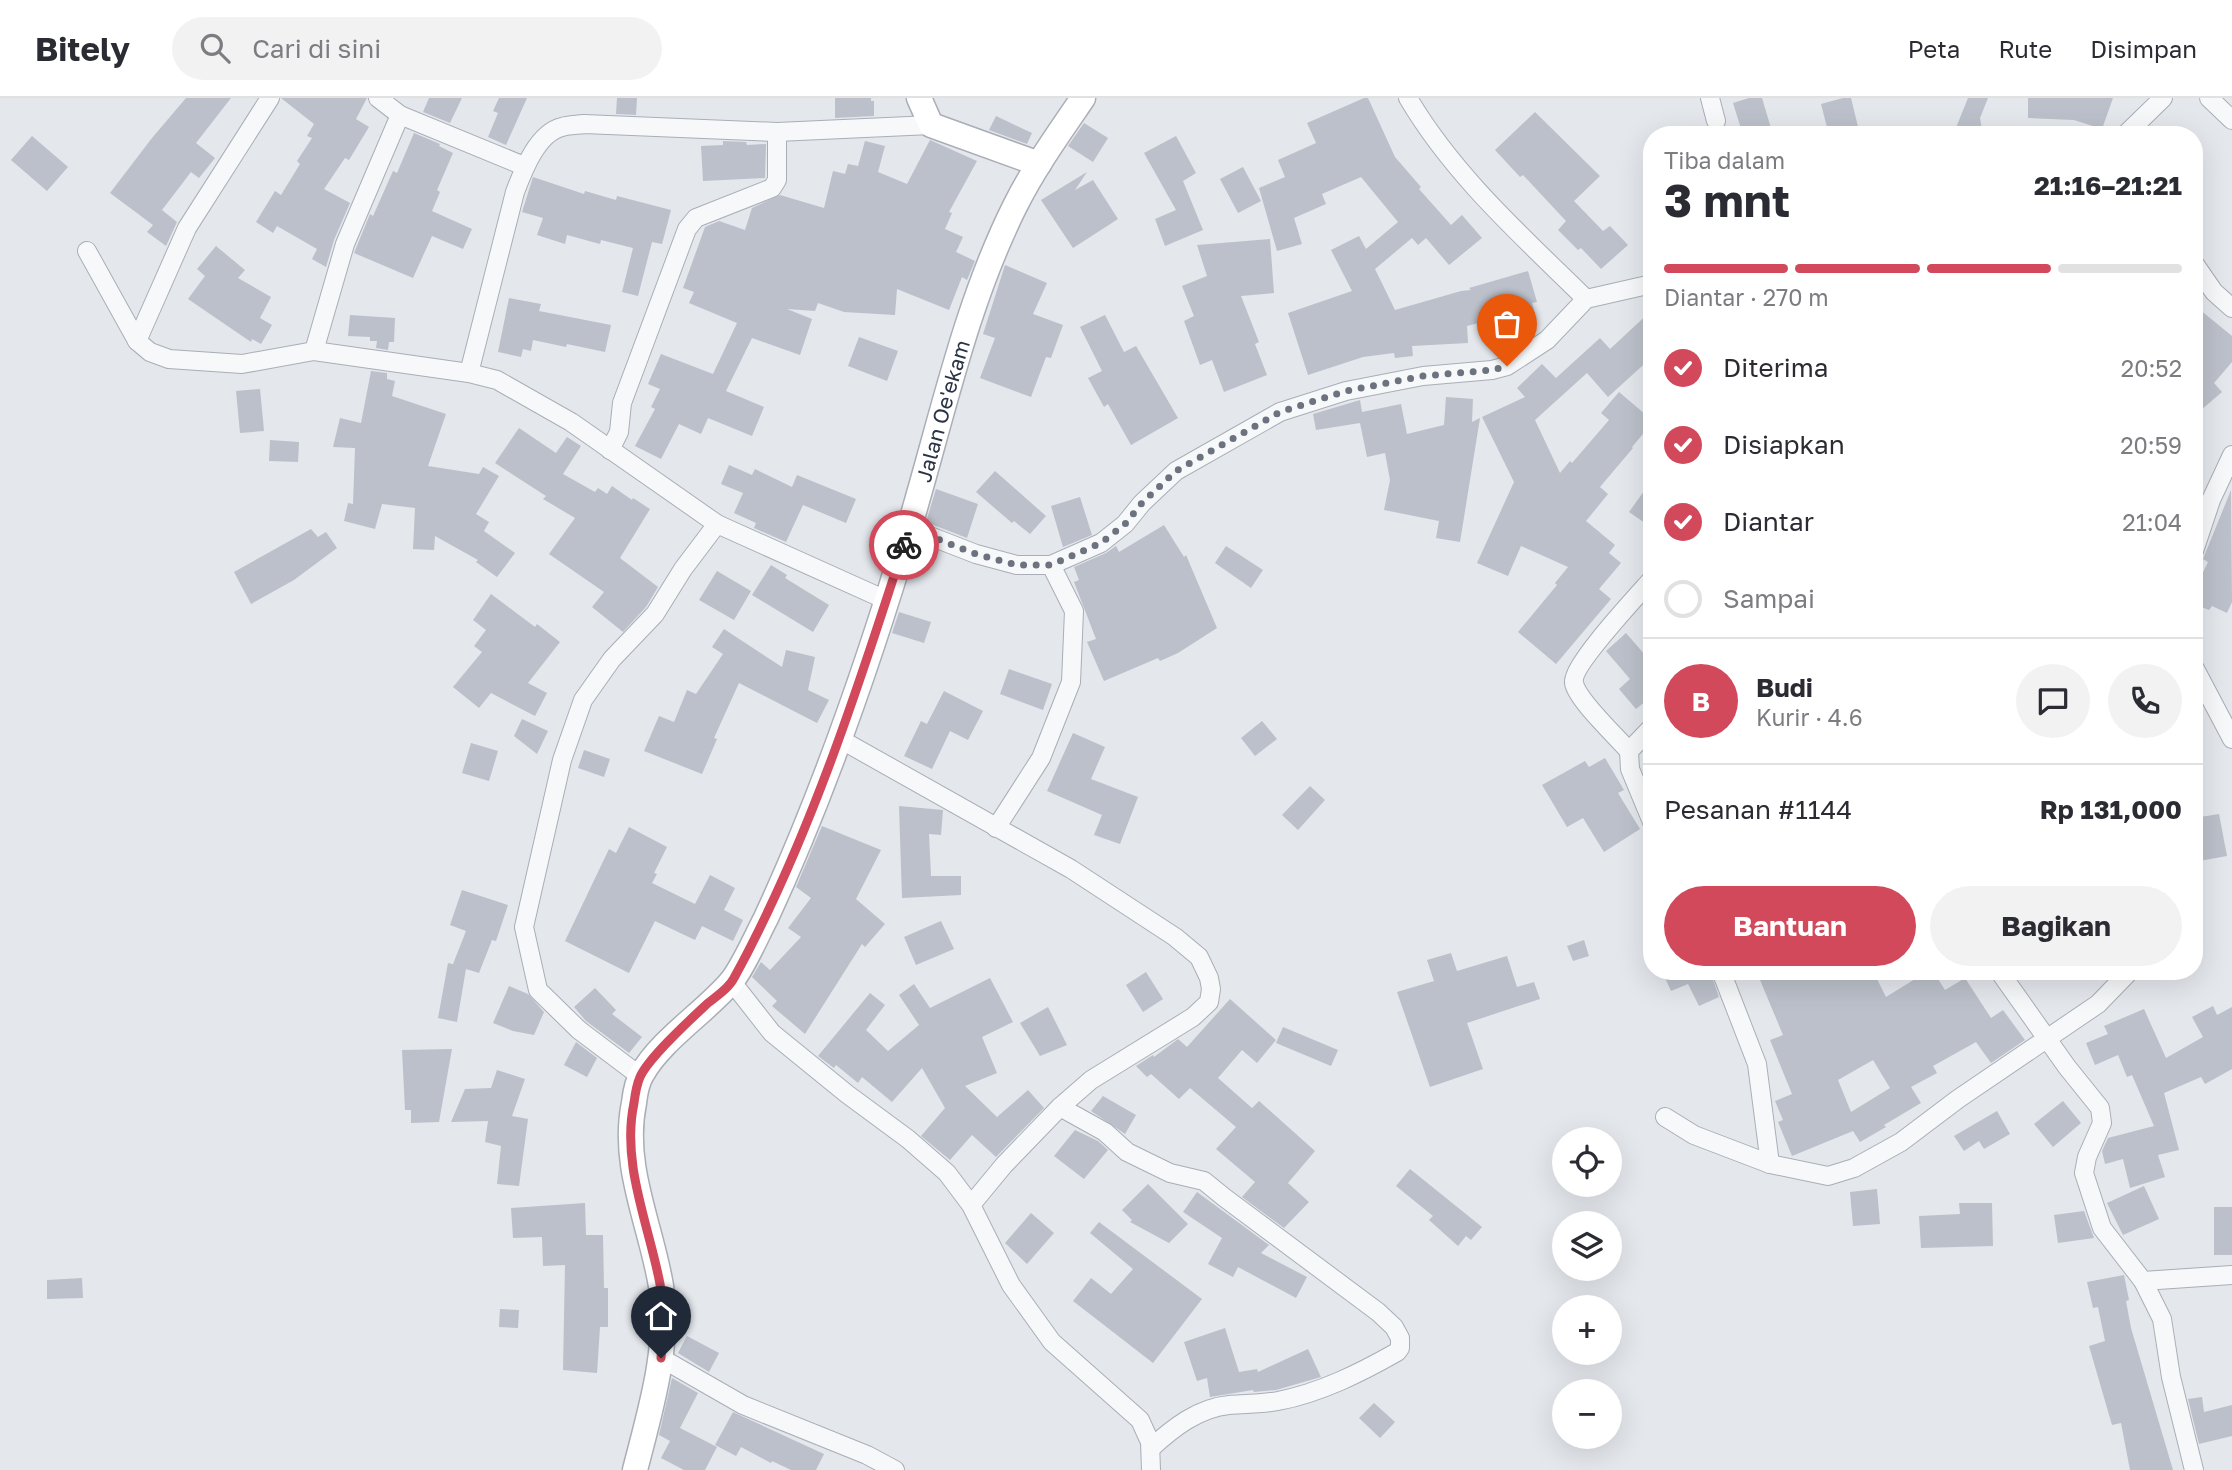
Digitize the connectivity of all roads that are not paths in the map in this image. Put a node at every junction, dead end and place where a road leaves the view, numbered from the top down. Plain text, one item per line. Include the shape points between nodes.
1 (270, 98) edge
2 (378, 98) edge
3 (919, 98) edge
4 (1083, 98) edge
5 (1408, 98) edge
6 (1710, 98) edge
7 (2163, 98) edge
8 (2209, 98) edge
9 (400, 115) junction
10 (2232, 120) edge
11 (1716, 121) dead end
12 (931, 125) junction
13 (2134, 126) edge
14 (777, 132) junction
15 (1039, 164) junction
16 (524, 166) junction
17 (87, 251) dead end
18 (2203, 276) edge
19 (1643, 286) edge
20 (1586, 299) junction
21 (2232, 308) edge
22 (136, 341) junction
23 (314, 351) junction
24 (469, 373) junction
25 (610, 450) junction
26 (2232, 455) edge
27 (717, 524) junction
28 (2203, 524) edge
29 (909, 528) junction
30 (1051, 565) junction
31 (1643, 590) edge
32 (886, 600) junction
33 (2203, 684) edge
34 (1643, 736) edge
35 (838, 738) junction
36 (2232, 739) edge
37 (1629, 751) junction
38 (1643, 800) edge
39 (996, 828) junction
40 (1724, 980) edge
41 (2005, 980) edge
42 (2121, 980) edge
43 (732, 982) junction
44 (2047, 1039) junction
45 (640, 1076) junction
46 (1060, 1107) junction
47 (1665, 1117) dead end
48 (1770, 1164) junction
49 (971, 1205) junction
50 (2232, 1275) edge
51 (2143, 1281) junction
52 (661, 1358) junction
53 (1151, 1448) junction
54 (635, 1470) edge
55 (895, 1470) edge
56 (1151, 1470) edge
57 (2194, 1470) edge

1 - 22 street via 187,228
2 - 9 street
3 - 12 street
4 - 15 street, Jalan Oe'ekam
5 - 20 street via 1427,129 1489,204
6 - 11 street
7 - 13 street
8 - 10 street
9 - 16 street
9 - 23 street via 345,244
12 - 14 street
12 - 15 street
14 - 16 street via 584,124 561,127 544,138
14 - 25 street via 777,180 772,188 696,218 687,229 622,402 619,432
15 - 29 street, Jalan Oe'ekam via 1015,207 970,315
16 - 24 street
17 - 22 street
18 - 21 street
19 - 20 street
20 - 30 street via 1547,340 1507,366 1346,391 1280,412 1176,471 1101,543
22 - 23 street via 169,359 242,364
23 - 24 street
24 - 25 street via 497,380 523,394
25 - 27 street
26 - 28 street
27 - 32 street
27 - 45 street via 655,614 612,659 583,700 562,760 524,927 538,990 579,1030
29 - 30 street via 1017,565
29 - 32 street, Jalan Oe'ekam
30 - 39 street via 1074,611 1071,682 1041,758
31 - 37 street via 1590,652 1574,682
32 - 35 street, Jalan Oe'ekam
33 - 36 street
34 - 37 street
35 - 39 street
35 - 43 street, Jalan Oe'ekam via 765,918
37 - 38 street via 1630,769
39 - 46 street via 1071,869 1175,937 1199,957 1209,978 1209,1002 1193,1017 1091,1080
40 - 48 street via 1757,1064
41 - 44 street
42 - 44 street via 2098,1004
43 - 45 street, Jalan Oe'ekam
43 - 49 street via 772,1033 908,1139 947,1173
44 - 48 street via 1901,1142 1854,1168 1828,1176
44 - 51 street via 2100,1108 2102,1123 2084,1173 2102,1228
45 - 52 street, Jalan Oe'ekam via 629,1137 661,1286
46 - 49 street
46 - 53 street via 1105,1132 1128,1152 1170,1173 1204,1181 1378,1312 1400,1338 1397,1352 1359,1373 1279,1401 1227,1405 1204,1412 1175,1425
47 - 48 street via 1695,1135
49 - 53 street via 1011,1285 1052,1342 1140,1420
50 - 51 street
51 - 57 street via 2162,1319
52 - 54 street, Jalan Oe'ekam
52 - 55 street via 743,1405
53 - 56 street

